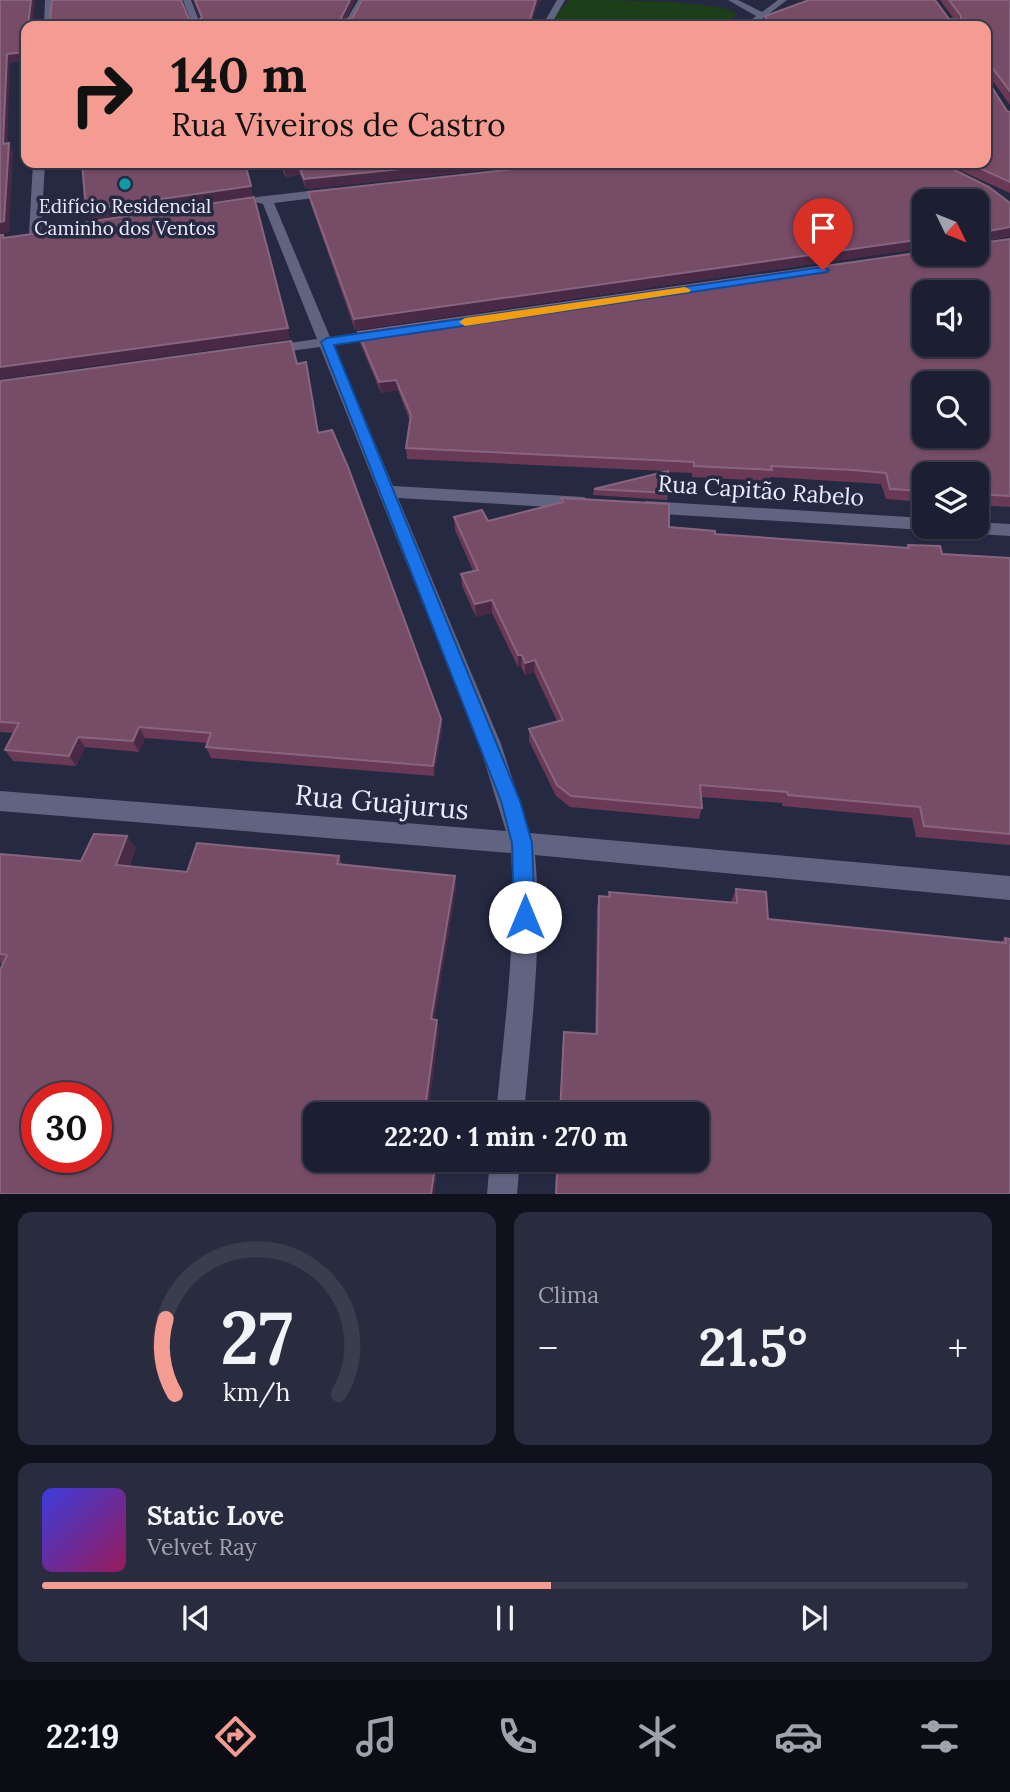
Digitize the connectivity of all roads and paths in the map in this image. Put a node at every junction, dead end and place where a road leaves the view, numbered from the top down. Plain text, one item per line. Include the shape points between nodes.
1 (48, 0) edge
2 (187, 0) edge
3 (362, 0) edge
4 (561, 0) edge
5 (732, 0) edge
6 (783, 0) edge
7 (761, 15) junction
8 (48, 21) edge
9 (195, 21) edge
10 (350, 21) edge
11 (549, 21) edge
12 (754, 21) edge
13 (40, 168) edge
14 (350, 190) edge
15 (267, 200) junction
16 (242, 204) edge
17 (35, 234) edge
18 (396, 332) edge
19 (327, 342) junction
20 (259, 352) edge
21 (386, 491) junction
22 (607, 505) edge
23 (634, 506) edge
24 (912, 523) edge
25 (989, 529) edge
26 (1010, 530) edge
27 (0, 801) edge
28 (522, 843) junction
29 (1010, 888) edge
30 (511, 1102) edge
31 (504, 1172) edge
32 (502, 1194) edge

1 - 8 street
2 - 9 street
3 - 10 street
4 - 11 street
5 - 7 street
6 - 7 street
7 - 12 street
13 - 17 street
14 - 15 street
15 - 16 street
15 - 19 street
18 - 19 street
19 - 20 street
19 - 21 street
21 - 22 street
21 - 28 street via 490,744
23 - 24 street, Rua Capitão Rabelo
25 - 26 street
27 - 28 street, Rua Guajurus
28 - 29 street, Rua Guajurus
28 - 30 street via 526,892 523,967
31 - 32 street

